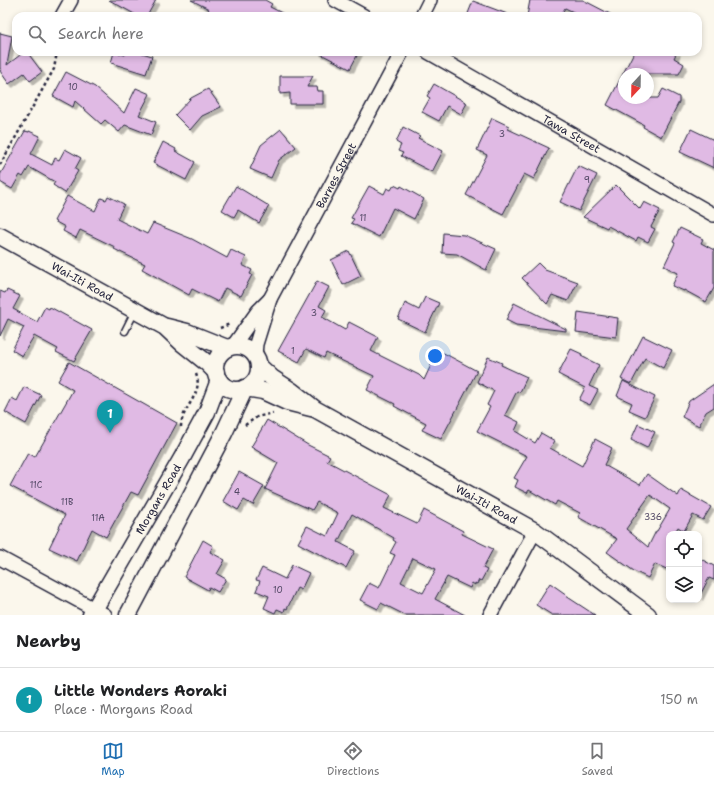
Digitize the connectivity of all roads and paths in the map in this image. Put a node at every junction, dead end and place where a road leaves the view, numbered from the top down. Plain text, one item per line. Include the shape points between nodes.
1 (71, 0) edge
2 (335, 0) edge
3 (430, 0) edge
4 (64, 12) edge
5 (357, 12) edge
6 (424, 12) edge
7 (56, 56) edge
8 (400, 56) edge
9 (435, 56) edge
10 (0, 165) edge
11 (714, 216) edge
12 (0, 236) edge
13 (270, 299) junction
14 (135, 310) junction
15 (234, 322) dead end
16 (165, 327) junction
17 (218, 329) dead end
18 (125, 331) dead end
19 (230, 347) junction
20 (257, 360) junction
21 (195, 373) dead end
22 (217, 376) junction
23 (245, 388) junction
24 (315, 409) junction
25 (277, 413) dead end
26 (240, 427) dead end
27 (181, 434) dead end
28 (535, 531) junction
29 (0, 558) edge
30 (97, 613) edge
31 (128, 615) edge
32 (490, 615) edge
33 (648, 615) edge

1 - 4 street
2 - 5 street
3 - 6 street
7 - 10 path via 54,69
8 - 13 street, Barnes Street
9 - 11 street, Tawa Street
12 - 14 street, Wai-Iti Road
13 - 19 street, Barnes Street
13 - 20 street, Barnes Street via 256,344
14 - 16 street, Wai-Iti Road
14 - 18 lane
15 - 17 path
16 - 19 street, Wai-Iti Road
16 - 22 street, Wai-Iti Road via 207,363
19 - 20 street via 245,347
19 - 22 street via 218,358
20 - 23 street via 256,378
20 - 24 street, Wai-Iti Road via 272,378
21 - 27 path via 198,387 181,420
22 - 23 street via 224,385 231,388
22 - 30 street, Morgans Road via 207,412
23 - 24 street, Wai-Iti Road via 263,391 287,402
23 - 31 street
24 - 28 street, Wai-Iti Road
25 - 26 path via 257,417
28 - 32 street
28 - 33 street, Wai-Iti Road
29 - 30 street

